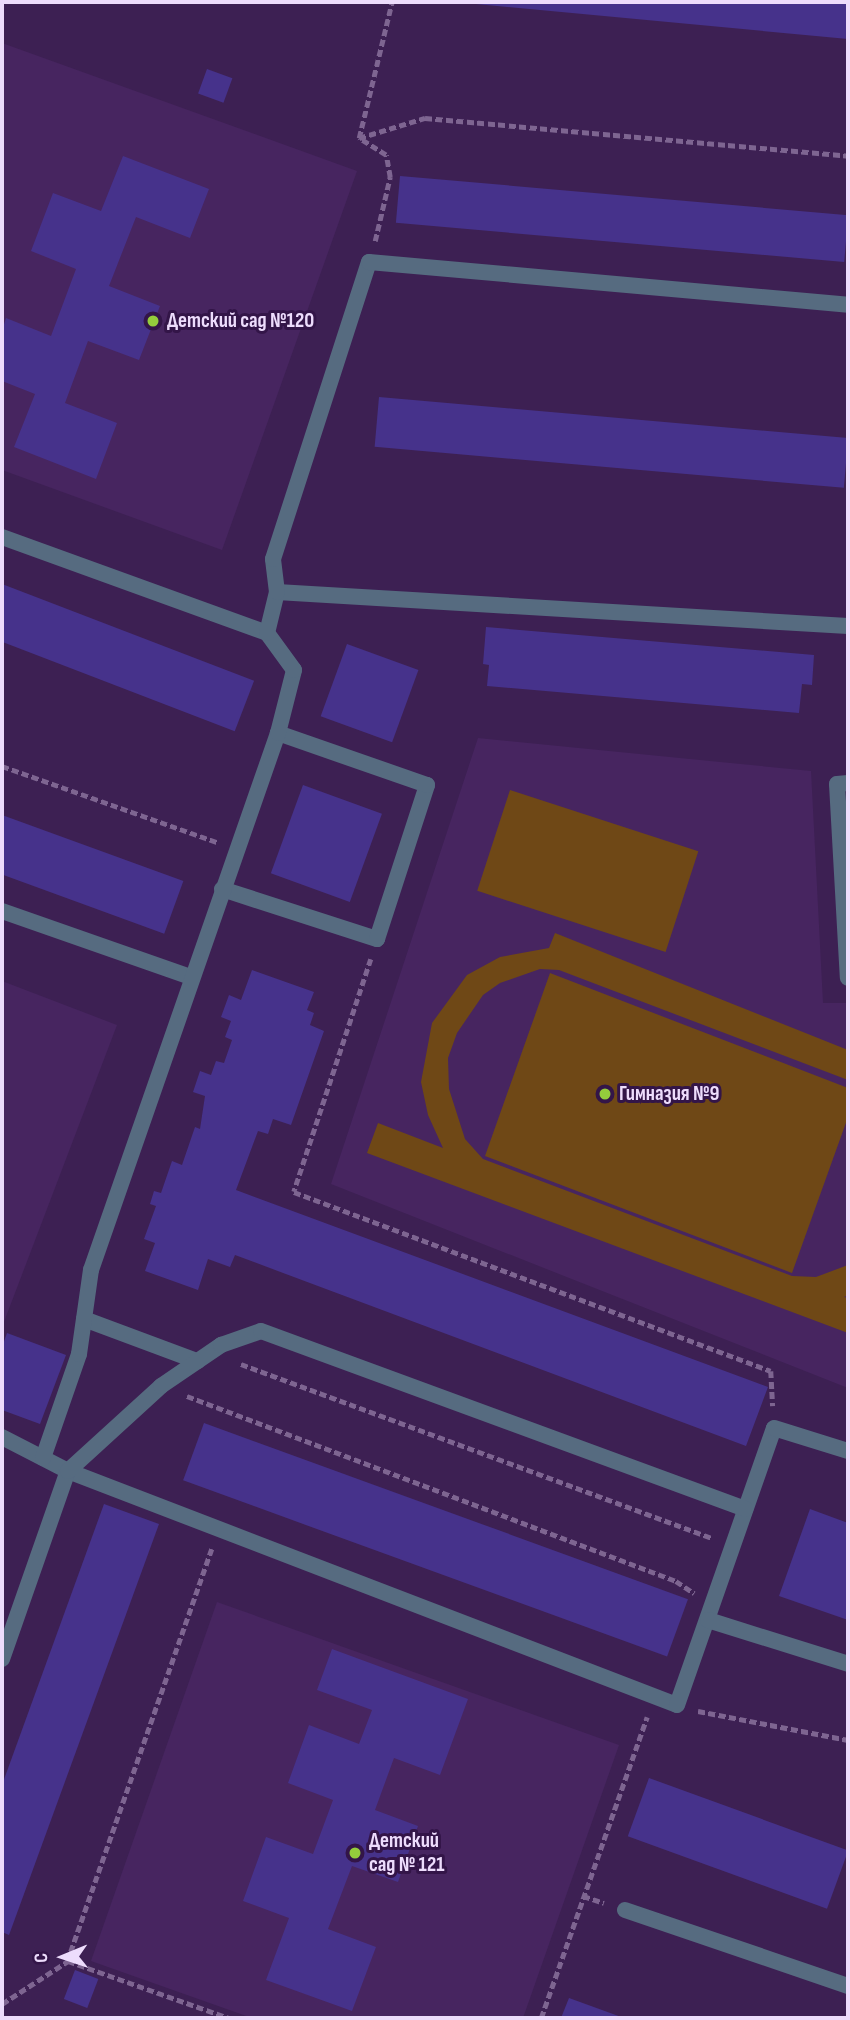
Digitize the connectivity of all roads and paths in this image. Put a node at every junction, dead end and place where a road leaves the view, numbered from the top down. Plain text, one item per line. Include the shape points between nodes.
1 (392, 2) edge
2 (359, 138) junction
3 (848, 156) edge
4 (369, 262) junction
5 (848, 305) edge
6 (2, 537) edge
7 (277, 592) junction
8 (848, 626) edge
9 (267, 632) junction
10 (278, 733) junction
11 (2, 766) edge
12 (848, 783) edge
13 (237, 849) junction
14 (222, 890) junction
15 (2, 911) edge
16 (377, 939) junction
17 (190, 977) junction
18 (848, 978) edge
19 (84, 1319) junction
20 (204, 1357) junction
21 (161, 1386) junction
22 (774, 1428) junction
23 (2, 1437) edge
24 (848, 1451) edge
25 (43, 1458) junction
26 (68, 1471) junction
27 (744, 1510) junction
28 (219, 1529) junction
29 (732, 1546) junction
30 (708, 1620) junction
31 (2, 1659) edge
32 (848, 1664) edge
33 (655, 1697) junction
34 (677, 1705) junction
35 (848, 1740) edge
36 (625, 1910) dead end
37 (68, 1961) junction
38 (848, 1986) edge
39 (2, 2004) edge
40 (229, 2018) edge
41 (541, 2018) edge

1 - 2 path
2 - 3 path via 425,118
2 - 4 path via 386,155 390,177
4 - 5 lane
4 - 7 lane via 273,559
6 - 9 lane
7 - 8 lane
7 - 9 lane
9 - 10 lane via 295,670
10 - 13 lane
10 - 16 lane via 427,785
11 - 13 path
12 - 18 lane via 837,784
13 - 14 lane
14 - 16 lane
14 - 17 lane
15 - 17 lane
16 - 22 path via 294,1192 771,1371
17 - 19 lane via 91,1269
19 - 20 lane
19 - 25 lane via 79,1354
20 - 21 lane
20 - 27 lane via 261,1331
20 - 29 path
21 - 26 lane
21 - 30 path via 676,1581 693,1591
22 - 24 lane
22 - 27 lane
23 - 25 lane
25 - 26 lane
26 - 28 lane
26 - 31 lane
27 - 29 lane
28 - 33 lane
28 - 37 path
29 - 30 lane
30 - 32 lane
30 - 34 lane
33 - 34 lane
33 - 41 path
34 - 35 path via 732,1721
36 - 38 lane
37 - 39 path
37 - 40 path

